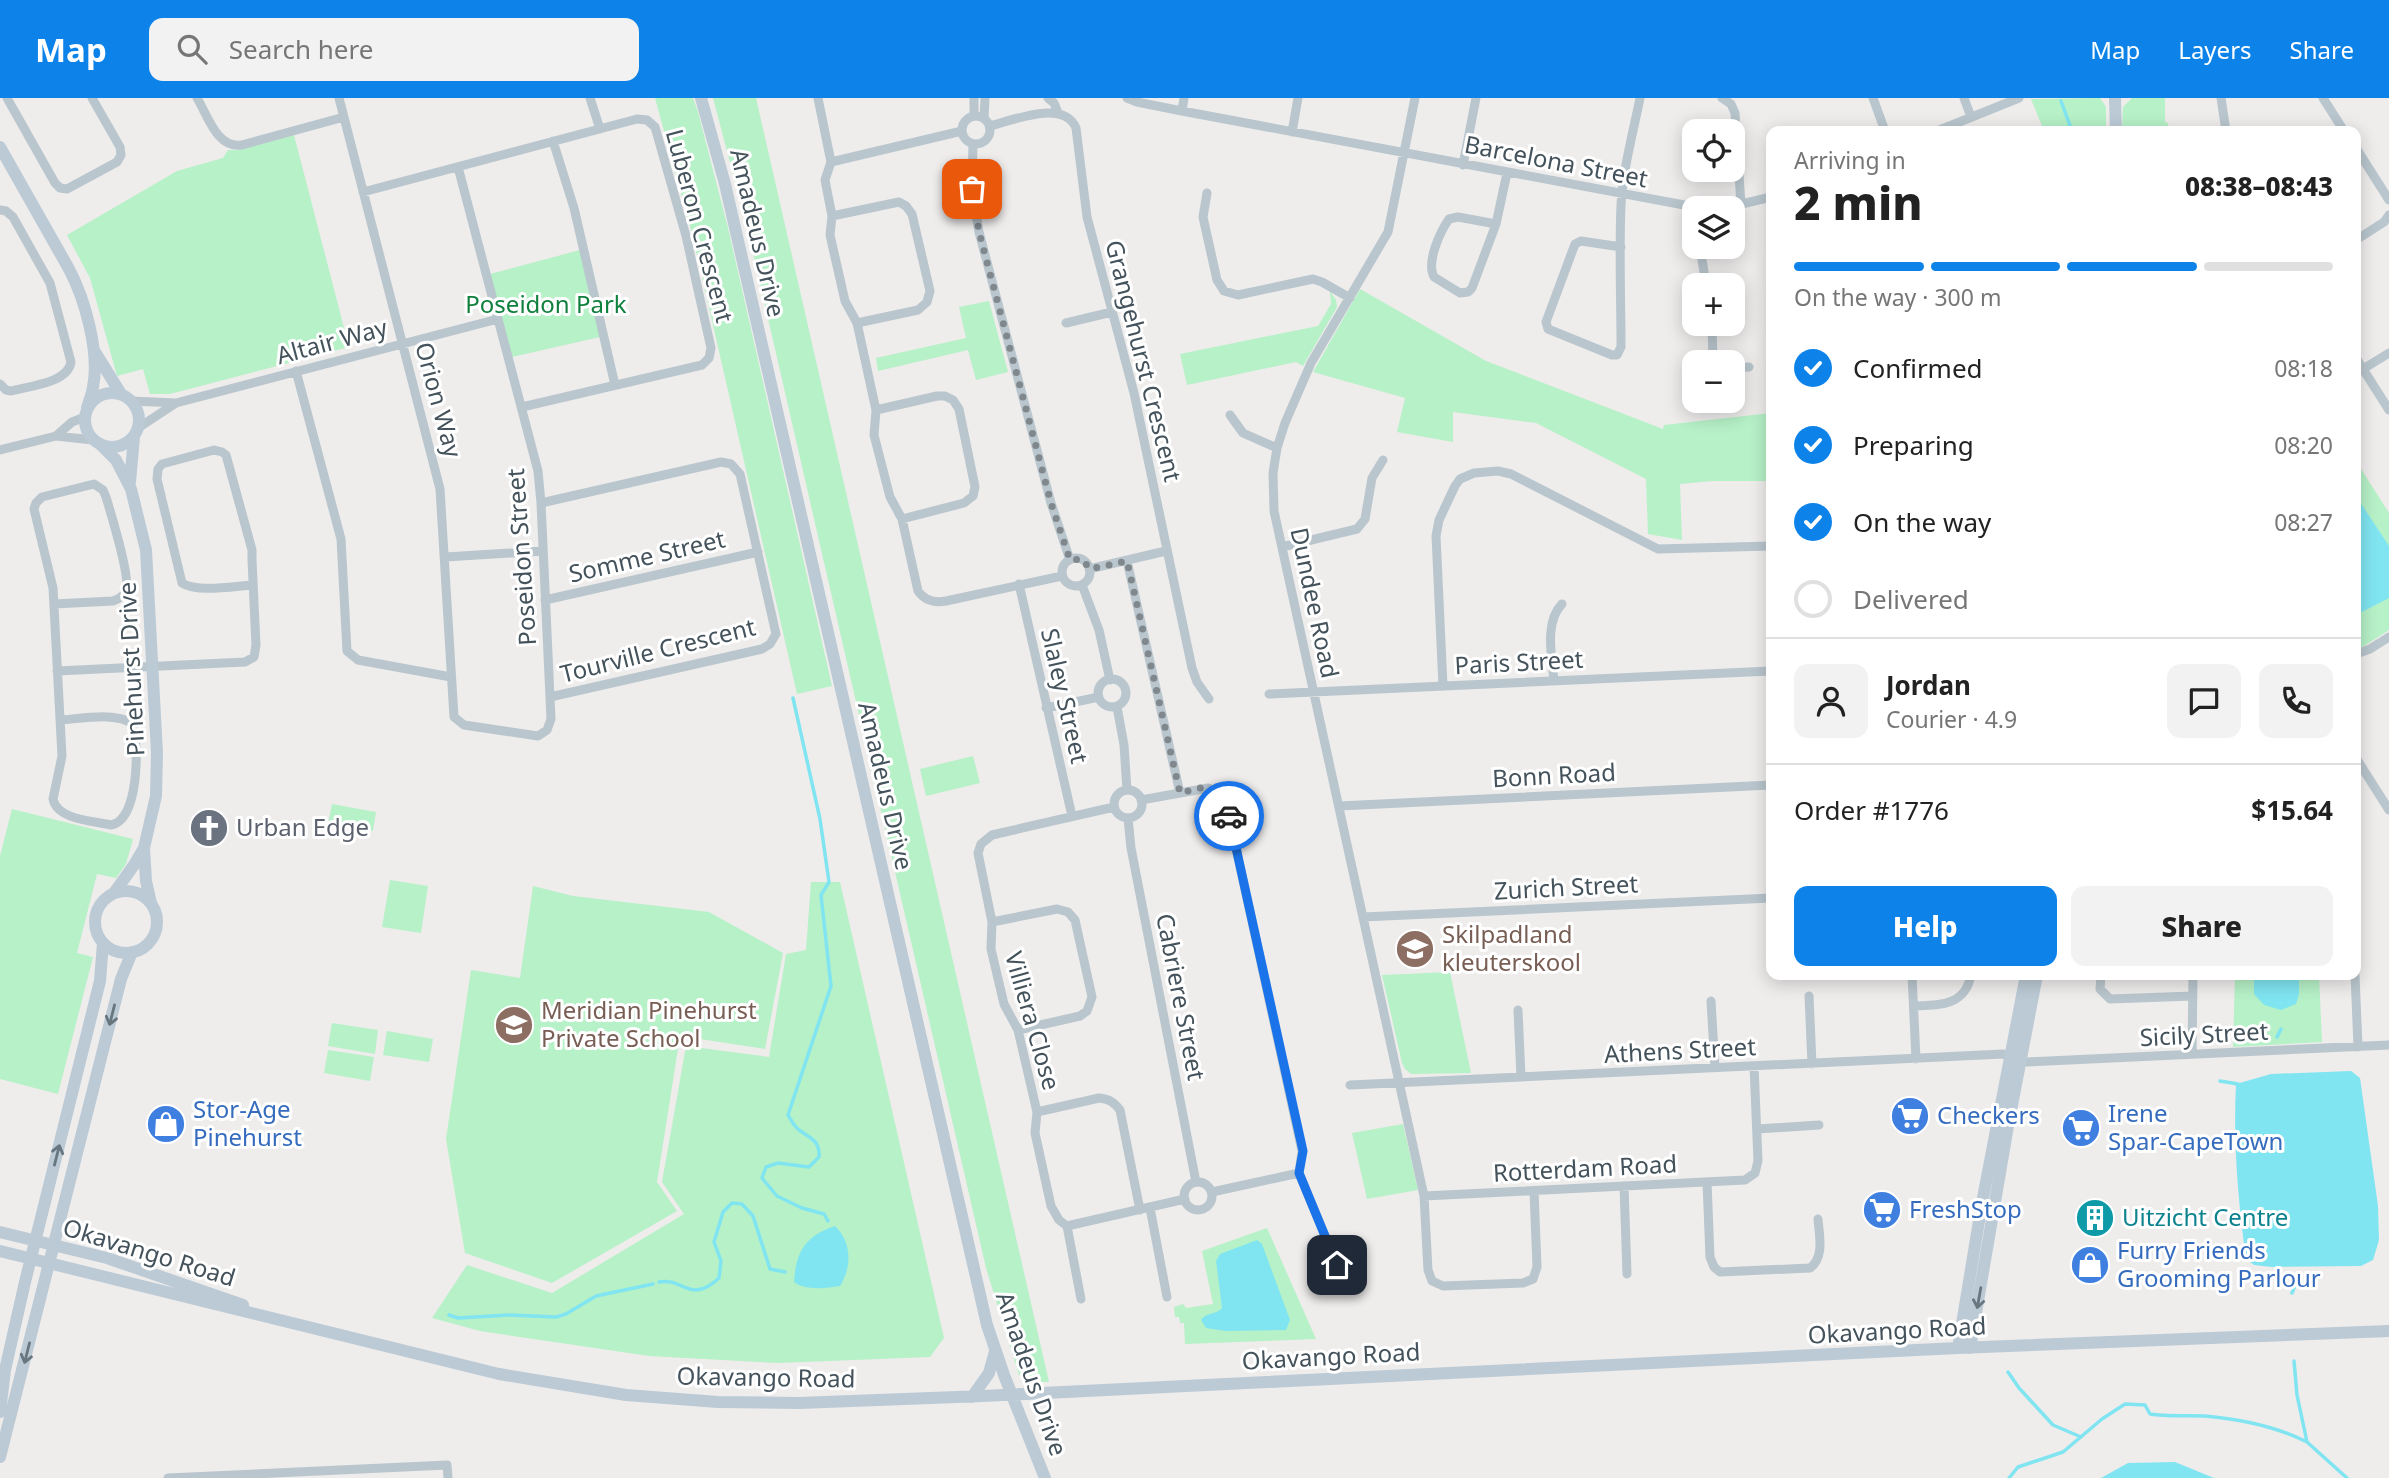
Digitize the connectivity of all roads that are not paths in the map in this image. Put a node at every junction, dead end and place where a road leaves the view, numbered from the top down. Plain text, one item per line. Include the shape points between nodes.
1 (7, 98) edge
2 (92, 98) edge
3 (197, 98) edge
4 (339, 98) edge
5 (590, 98) edge
6 (701, 98) edge
7 (818, 98) edge
8 (974, 98) edge
9 (985, 98) edge
10 (1048, 98) edge
11 (1127, 98) edge
12 (1184, 98) edge
13 (1298, 98) edge
14 (1415, 98) edge
15 (1476, 98) edge
16 (1640, 98) edge
17 (1722, 98) edge
18 (1873, 98) edge
19 (1964, 98) edge
20 (2019, 98) edge
21 (2115, 98) edge
22 (2221, 98) edge
23 (2323, 98) edge
24 (1182, 111) junction
25 (1058, 113) junction
26 (974, 116) junction
27 (344, 117) junction
28 (1971, 117) junction
29 (987, 122) junction
30 (1883, 126) edge
31 (1949, 126) edge
32 (2116, 126) edge
33 (2224, 126) edge
34 (2341, 126) edge
35 (600, 129) junction
36 (962, 131) junction
37 (1292, 132) junction
38 (553, 141) junction
39 (973, 144) junction
40 (1, 152) edge
41 (1404, 153) junction
42 (2361, 156) edge
43 (831, 162) junction
44 (1463, 165) junction
45 (458, 167) junction
46 (1507, 173) junction
47 (363, 192) junction
48 (1207, 193) dead end
49 (1622, 195) junction
50 (1740, 196) edge
51 (1766, 198) edge
52 (2389, 200) edge
53 (1745, 204) edge
54 (1682, 205) edge
55 (0, 210) edge
56 (2389, 215) edge
57 (832, 216) junction
58 (1496, 224) junction
59 (2361, 237) edge
60 (1621, 247) junction
61 (1350, 298) junction
62 (1112, 312) junction
63 (498, 319) junction
64 (857, 323) junction
65 (1066, 323) dead end
66 (403, 343) junction
67 (94, 349) junction
68 (2389, 353) edge
69 (2361, 366) edge
70 (1745, 367) edge
71 (1749, 367) dead end
72 (2363, 369) junction
73 (296, 371) junction
74 (0, 384) edge
75 (615, 386) junction
76 (121, 394) junction
77 (132, 401) junction
78 (176, 403) junction
79 (522, 407) junction
80 (876, 410) junction
81 (2389, 410) edge
82 (86, 412) junction
83 (1230, 415) dead end
84 (136, 432) junction
85 (55, 436) junction
86 (97, 442) junction
87 (1277, 448) junction
88 (0, 450) edge
89 (1383, 460) dead end
90 (131, 489) junction
91 (541, 503) junction
92 (902, 519) junction
93 (1766, 545) edge
94 (1282, 547) junction
95 (543, 551) junction
96 (1166, 551) junction
97 (758, 552) junction
98 (445, 557) junction
99 (1070, 560) junction
100 (1127, 561) junction
101 (1090, 569) junction
102 (1062, 576) junction
103 (1019, 584) junction
104 (253, 585) junction
105 (1082, 585) junction
106 (545, 600) junction
107 (54, 604) junction
108 (1562, 604) dead end
109 (2389, 637) edge
110 (2361, 652) edge
111 (153, 666) junction
112 (57, 671) junction
113 (1766, 671) edge
114 (451, 677) junction
115 (1110, 680) junction
116 (1554, 681) junction
117 (1443, 686) junction
118 (1314, 692) junction
119 (1269, 694) dead end
120 (550, 697) junction
121 (1099, 697) junction
122 (1209, 699) dead end
123 (1117, 707) junction
124 (1046, 708) junction
125 (455, 719) joint
126 (60, 720) junction
127 (2361, 766) edge
128 (1766, 785) edge
129 (1126, 790) junction
130 (1180, 793) junction
131 (1141, 800) junction
132 (1339, 806) junction
133 (1114, 807) junction
134 (2389, 810) edge
135 (1072, 816) junction
136 (1129, 818) junction
137 (144, 848) junction
138 (114, 893) junction
139 (1766, 898) edge
140 (152, 905) junction
141 (1363, 917) junction
142 (992, 922) junction
143 (103, 943) junction
144 (132, 952) junction
145 (1912, 980) edge
146 (1969, 980) edge
147 (2025, 980) edge
148 (2035, 980) edge
149 (2101, 980) edge
150 (2193, 980) edge
151 (2355, 980) edge
152 (1809, 996) dead end
153 (2193, 996) junction
154 (1712, 1000) dead end
155 (1914, 1006) junction
156 (1518, 1010) dead end
157 (1018, 1030) junction
158 (2389, 1045) edge
159 (2358, 1046) junction
160 (2192, 1054) junction
161 (2015, 1058) junction
162 (1916, 1059) junction
163 (1812, 1064) junction
164 (1754, 1066) junction
165 (1715, 1068) junction
166 (1521, 1077) junction
167 (1399, 1083) junction
168 (1350, 1085) dead end
169 (1037, 1112) junction
170 (1819, 1125) dead end
171 (1756, 1129) junction
172 (1299, 1173) junction
173 (1196, 1182) junction
174 (1707, 1182) junction
175 (1624, 1186) junction
176 (1534, 1191) junction
177 (1212, 1192) junction
178 (1424, 1196) junction
179 (1185, 1199) junction
180 (1145, 1209) junction
181 (1818, 1219) dead end
182 (1067, 1226) junction
183 (0, 1232) edge
184 (36, 1241) junction
185 (54, 1245) junction
186 (0, 1251) edge
187 (31, 1259) junction
188 (50, 1264) junction
189 (1337, 1265) dead end
190 (1627, 1274) dead end
191 (1167, 1297) dead end
192 (1081, 1299) dead end
193 (283, 1321) junction
194 (2389, 1331) edge
195 (1964, 1348) junction
196 (995, 1350) junction
197 (1011, 1395) junction
198 (972, 1397) junction
199 (0, 1412) edge
200 (0, 1457) edge
201 (336, 1474) edge
202 (168, 1478) edge
203 (448, 1478) edge
204 (1045, 1478) edge

1 - 2 street via 55,183 67,189 117,162 121,155
3 - 27 street via 218,135 231,146
4 - 27 street, Orion Way
5 - 35 street
6 - 196 street, Amadeus Drive via 725,184
7 - 43 street
8 - 26 street
9 - 29 street
10 - 25 street, Grangehurst Crescent
11 - 24 street, Barcelona Street
12 - 24 street
13 - 37 street
14 - 41 street, Dundee Road
15 - 44 street
16 - 49 street
17 - 50 street via 1735,113
18 - 30 street
19 - 28 street
20 - 28 street
21 - 32 street
22 - 33 street
23 - 34 street
24 - 37 street, Barcelona Street
25 - 29 street
25 - 62 street, Grangehurst Crescent via 1070,118 1076,128 1087,217
26 - 29 street
26 - 36 street via 964,122
27 - 47 street, Orion Way
28 - 31 street
29 - 39 street via 987,139
35 - 38 street, Luberon Crescent
35 - 75 street, Luberon Crescent via 640,119 655,127 711,348 702,365
36 - 39 street
36 - 43 street
37 - 41 street, Barcelona Street
38 - 45 street, Luberon Crescent
38 - 75 street via 574,208
39 - 99 street via 972,189 979,232
40 - 67 street via 73,277
41 - 44 street, Barcelona Street
41 - 61 street, Dundee Road via 1388,232
42 - 52 street
43 - 57 street via 825,180
44 - 46 street, Barcelona Street
45 - 47 street, Luberon Crescent
45 - 63 street, Poseidon Street
46 - 49 street, Barcelona Street
46 - 58 street
47 - 66 street, Orion Way
48 - 61 street via 1203,217 1217,280 1224,291 1238,295 1313,279
49 - 54 street, Barcelona Street
49 - 60 street
51 - 53 street
55 - 74 street via 13,217 50,283 71,362 62,377 11,391
56 - 59 street
57 - 64 street via 830,235 845,301
57 - 64 street via 899,202 906,206 912,214 930,291 918,310
58 - 58 street via 1468,292 1455,291 1434,277 1431,264 1449,219
60 - 60 street via 1619,353 1612,355 1548,329 1546,322 1575,244
61 - 87 street, Dundee Road via 1304,378
62 - 65 street
62 - 96 street, Grangehurst Crescent
63 - 66 street, Altair Way
63 - 79 street, Poseidon Street
64 - 80 street
66 - 73 street, Altair Way
66 - 98 street, Orion Way via 439,482
67 - 76 street
67 - 82 street via 93,387
68 - 72 street
69 - 72 street
70 - 71 street
72 - 81 street
73 - 78 street, Altair Way
73 - 114 street via 341,539 347,651 358,660
75 - 79 street, Luberon Crescent
76 - 77 street
76 - 82 street via 99,396
77 - 78 street, Altair Way
77 - 84 street via 137,410
78 - 84 street, Altair Way
79 - 91 street, Poseidon Street
80 - 92 street via 874,435 890,497
80 - 92 street via 941,396 953,400 959,409 974,494 964,503
82 - 85 street
82 - 86 street via 85,425
83 - 87 street via 1243,433
84 - 86 street via 118,447
84 - 90 street, Pinehurst Drive
85 - 86 street
85 - 88 street
86 - 90 street, Pinehurst Drive via 116,460
87 - 94 street, Dundee Road via 1273,498
89 - 94 street via 1372,478 1365,519 1357,529
90 - 111 street, Pinehurst Drive via 148,558
91 - 95 street, Poseidon Street
91 - 97 street, Tourville Crescent via 728,463 740,474
92 - 103 street via 918,591 928,600 946,601
93 - 117 street via 1663,550 1511,474 1498,471 1464,476 1455,485 1436,536
94 - 118 street, Dundee Road
95 - 98 street
95 - 106 street, Poseidon Street
96 - 100 street
96 - 122 street, Grangehurst Crescent via 1192,668
97 - 106 street, Somme Street
97 - 120 street, Tourville Crescent via 775,631 774,640 766,647
98 - 114 street, Orion Way
99 - 101 street via 1082,559
99 - 102 street
100 - 101 street
100 - 130 street
101 - 105 street
102 - 103 street
102 - 105 street via 1069,584
103 - 124 street, Slaley Street
104 - 104 street via 252,550 226,455 214,450 160,466 157,479 184,584 200,588
104 - 111 street via 256,650 252,660
105 - 115 street via 1099,630
106 - 120 street, Poseidon Street
107 - 107 street via 34,505 42,497 97,485 105,493 113,523 127,577 125,593 113,601
107 - 112 street
108 - 116 street via 1553,615
109 - 110 street
111 - 112 street
111 - 137 street, Pinehurst Drive via 158,783
112 - 126 street
113 - 116 street, Paris Street
114 - 125 street, Orion Way
115 - 121 street via 1101,686
115 - 123 street via 1121,682 1126,690 1126,698
116 - 117 street, Paris Street
117 - 118 street, Paris Street
118 - 119 street, Paris Street
118 - 132 street, Dundee Road
120 - 125 street, Poseidon Street via 551,723 538,736 464,725
121 - 123 street via 1106,706
121 - 124 street
123 - 129 street
124 - 135 street, Slaley Street
126 - 126 street via 118,717 131,723 136,772 127,813 119,823 65,814 54,806 62,755
127 - 134 street
128 - 132 street, Bonn Road
129 - 131 street
129 - 133 street via 1118,794
130 - 131 street
130 - 172 street via 1208,788 1226,802 1303,1151
131 - 136 street via 1139,813
132 - 141 street, Dundee Road
133 - 135 street, Villiera Close
133 - 136 street via 1121,817
135 - 142 street, Villiera Close via 992,835 984,841 979,861
136 - 173 street, Cabriere Street
137 - 138 street, Pinehurst Drive
137 - 140 street, Pinehurst Drive
138 - 140 street via 135,892
138 - 143 street via 95,915
139 - 141 street, Zurich Street
140 - 144 street via 154,934 149,943
141 - 167 street, Dundee Road
142 - 157 street, Villiera Close via 991,949 1004,1004
142 - 157 street via 1057,909 1075,920 1093,997 1090,1007 1080,1016
143 - 144 street via 121,953
184 -> 143 street via 100,981
144 -> 185 street via 121,979
145 - 155 street
146 - 155 street via 1952,1002
147 - 161 street
148 - 161 street
149 - 153 street via 2100,989 2110,999
150 - 153 street
151 - 159 street
152 - 163 street
153 - 160 street
154 - 165 street
155 - 162 street
156 - 166 street
157 - 169 street, Villiera Close
158 - 159 street, Sicily Street
159 - 160 street, Sicily Street
160 - 161 street, Sicily Street via 2026,1062
161 - 162 street, Athens Street via 2003,1054
161 - 195 street
162 - 163 street, Athens Street
163 - 164 street, Athens Street
164 - 165 street, Athens Street
164 - 171 street, Rotterdam Road
165 - 166 street, Athens Street
166 - 167 street, Athens Street
167 - 168 street, Athens Street
167 - 178 street
169 - 180 street via 1099,1098 1116,1104
169 - 182 street, Villiera Close via 1035,1133 1051,1206
170 - 171 street
171 - 174 street, Rotterdam Road via 1758,1161 1752,1176 1741,1181
172 - 177 street
172 - 189 street
173 - 177 street via 1206,1184
173 - 179 street via 1186,1188
174 - 175 street, Rotterdam Road
174 - 181 street via 1710,1257 1720,1272 1813,1266 1820,1254
175 - 176 street, Rotterdam Road
175 - 190 street
176 - 178 street, Rotterdam Road
176 - 178 street via 1537,1271 1523,1283 1435,1284 1429,1275
177 - 179 street via 1211,1201 1202,1209 1191,1208
179 - 180 street
180 - 182 street
180 - 191 street
182 - 192 street, Villiera Close
183 - 184 street, Okavango Road
184 - 185 street, Okavango Road
184 - 187 street
185 - 188 street
185 - 193 street, Okavango Road via 107,1258
186 - 187 street, Okavango Road
187 - 188 street, Okavango Road
187 - 199 street
188 - 193 street, Okavango Road
188 -> 200 street
193 - 198 street, Okavango Road via 499,1374 626,1395 785,1403
194 - 195 street, Okavango Road
195 - 197 street, Okavango Road
196 - 197 street, Amadeus Drive
196 - 198 street via 989,1373
197 - 198 street, Okavango Road
197 - 204 street, Amadeus Drive
201 - 202 street
201 - 203 street via 447,1465

